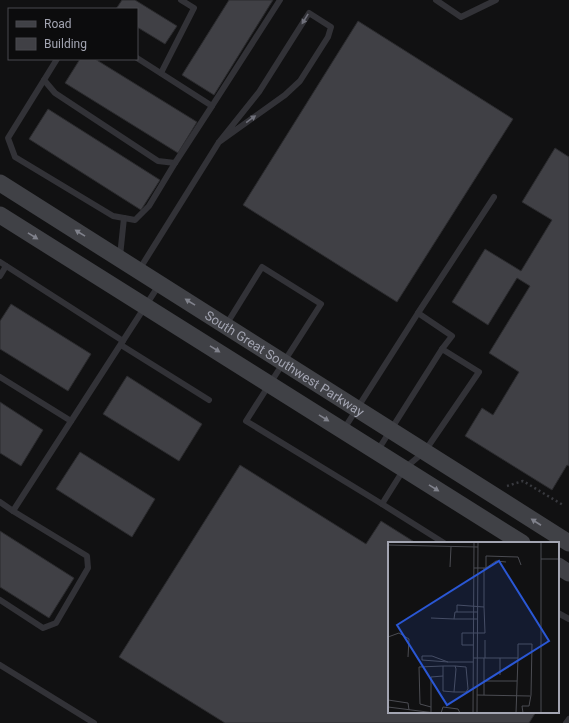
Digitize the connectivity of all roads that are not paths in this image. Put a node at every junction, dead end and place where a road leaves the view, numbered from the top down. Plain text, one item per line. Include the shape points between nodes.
1 (181, 0) edge
2 (280, 0) edge
3 (436, 0) edge
4 (496, 0) edge
5 (138, 59) edge
6 (56, 60) edge
7 (161, 73) junction
8 (44, 80) junction
9 (212, 106) junction
10 (219, 142) junction
11 (175, 163) junction
12 (0, 183) edge
13 (494, 197) dead end
14 (0, 215) edge
15 (124, 218) junction
16 (120, 259) junction
17 (0, 262) edge
18 (6, 266) junction
19 (139, 270) junction
20 (0, 276) edge
21 (160, 283) junction
22 (146, 306) junction
23 (418, 313) junction
24 (226, 325) junction
25 (122, 343) junction
26 (442, 349) junction
27 (284, 362) junction
28 (0, 377) edge
29 (270, 384) junction
30 (209, 400) dead end
31 (358, 408) junction
32 (71, 421) junction
33 (343, 430) junction
34 (391, 430) junction
35 (425, 451) junction
36 (377, 452) junction
37 (404, 469) junction
38 (0, 502) edge
39 (382, 504) junction
40 (13, 511) junction
41 (442, 542) edge
42 (520, 542) edge
43 (569, 543) edge
44 (559, 567) edge
45 (569, 573) edge
46 (0, 600) edge
47 (559, 614) edge
48 (569, 619) edge
49 (0, 665) edge
50 (569, 719) edge
51 (94, 723) edge
52 (566, 723) edge

1 - 7 lane via 194,8
2 - 9 lane
3 - 4 lane via 462,17
5 - 7 lane
6 - 8 lane
7 - 9 lane
8 - 11 lane via 56,93 158,161
8 - 15 lane via 8,138 15,157 112,216
9 - 11 lane
10 -> 10 lane via 300,81 328,37 331,27 309,13 260,92
10 - 19 lane
11 - 15 lane via 149,206 135,220
16 -> 12 main road, South Great Southwest Parkway
13 - 23 lane
14 -> 22 main road, South Great Southwest Parkway
15 - 16 lane
16 - 19 main road, South Great Southwest Parkway
17 - 18 lane
18 - 20 lane
18 - 25 lane
19 - 21 main road, South Great Southwest Parkway
21 - 22 lane
24 -> 21 main road, South Great Southwest Parkway
22 - 25 lane
22 -> 29 main road, South Great Southwest Parkway
23 - 26 lane via 452,336
23 - 31 lane
24 - 27 main road, South Great Southwest Parkway
24 - 27 lane via 262,267 321,304
25 - 30 lane
25 - 32 lane
26 - 34 lane
26 - 35 lane via 479,372
27 - 29 lane
27 - 31 main road, South Great Southwest Parkway
28 - 32 lane
29 -> 33 main road, South Great Southwest Parkway
29 - 39 lane via 246,421
31 - 33 lane
31 - 34 main road, South Great Southwest Parkway
32 - 40 lane
33 - 36 main road, South Great Southwest Parkway
34 - 35 main road, South Great Southwest Parkway
34 - 36 lane
35 - 37 lane
43 -> 35 main road, South Great Southwest Parkway
36 - 37 main road, South Great Southwest Parkway
37 - 39 lane
37 -> 42 main road, South Great Southwest Parkway
38 - 40 lane
39 - 41 lane
40 - 46 lane via 87,556 88,568 56,622 43,628
44 - 45 main road
47 - 48 lane
49 - 51 lane
50 - 52 lane

